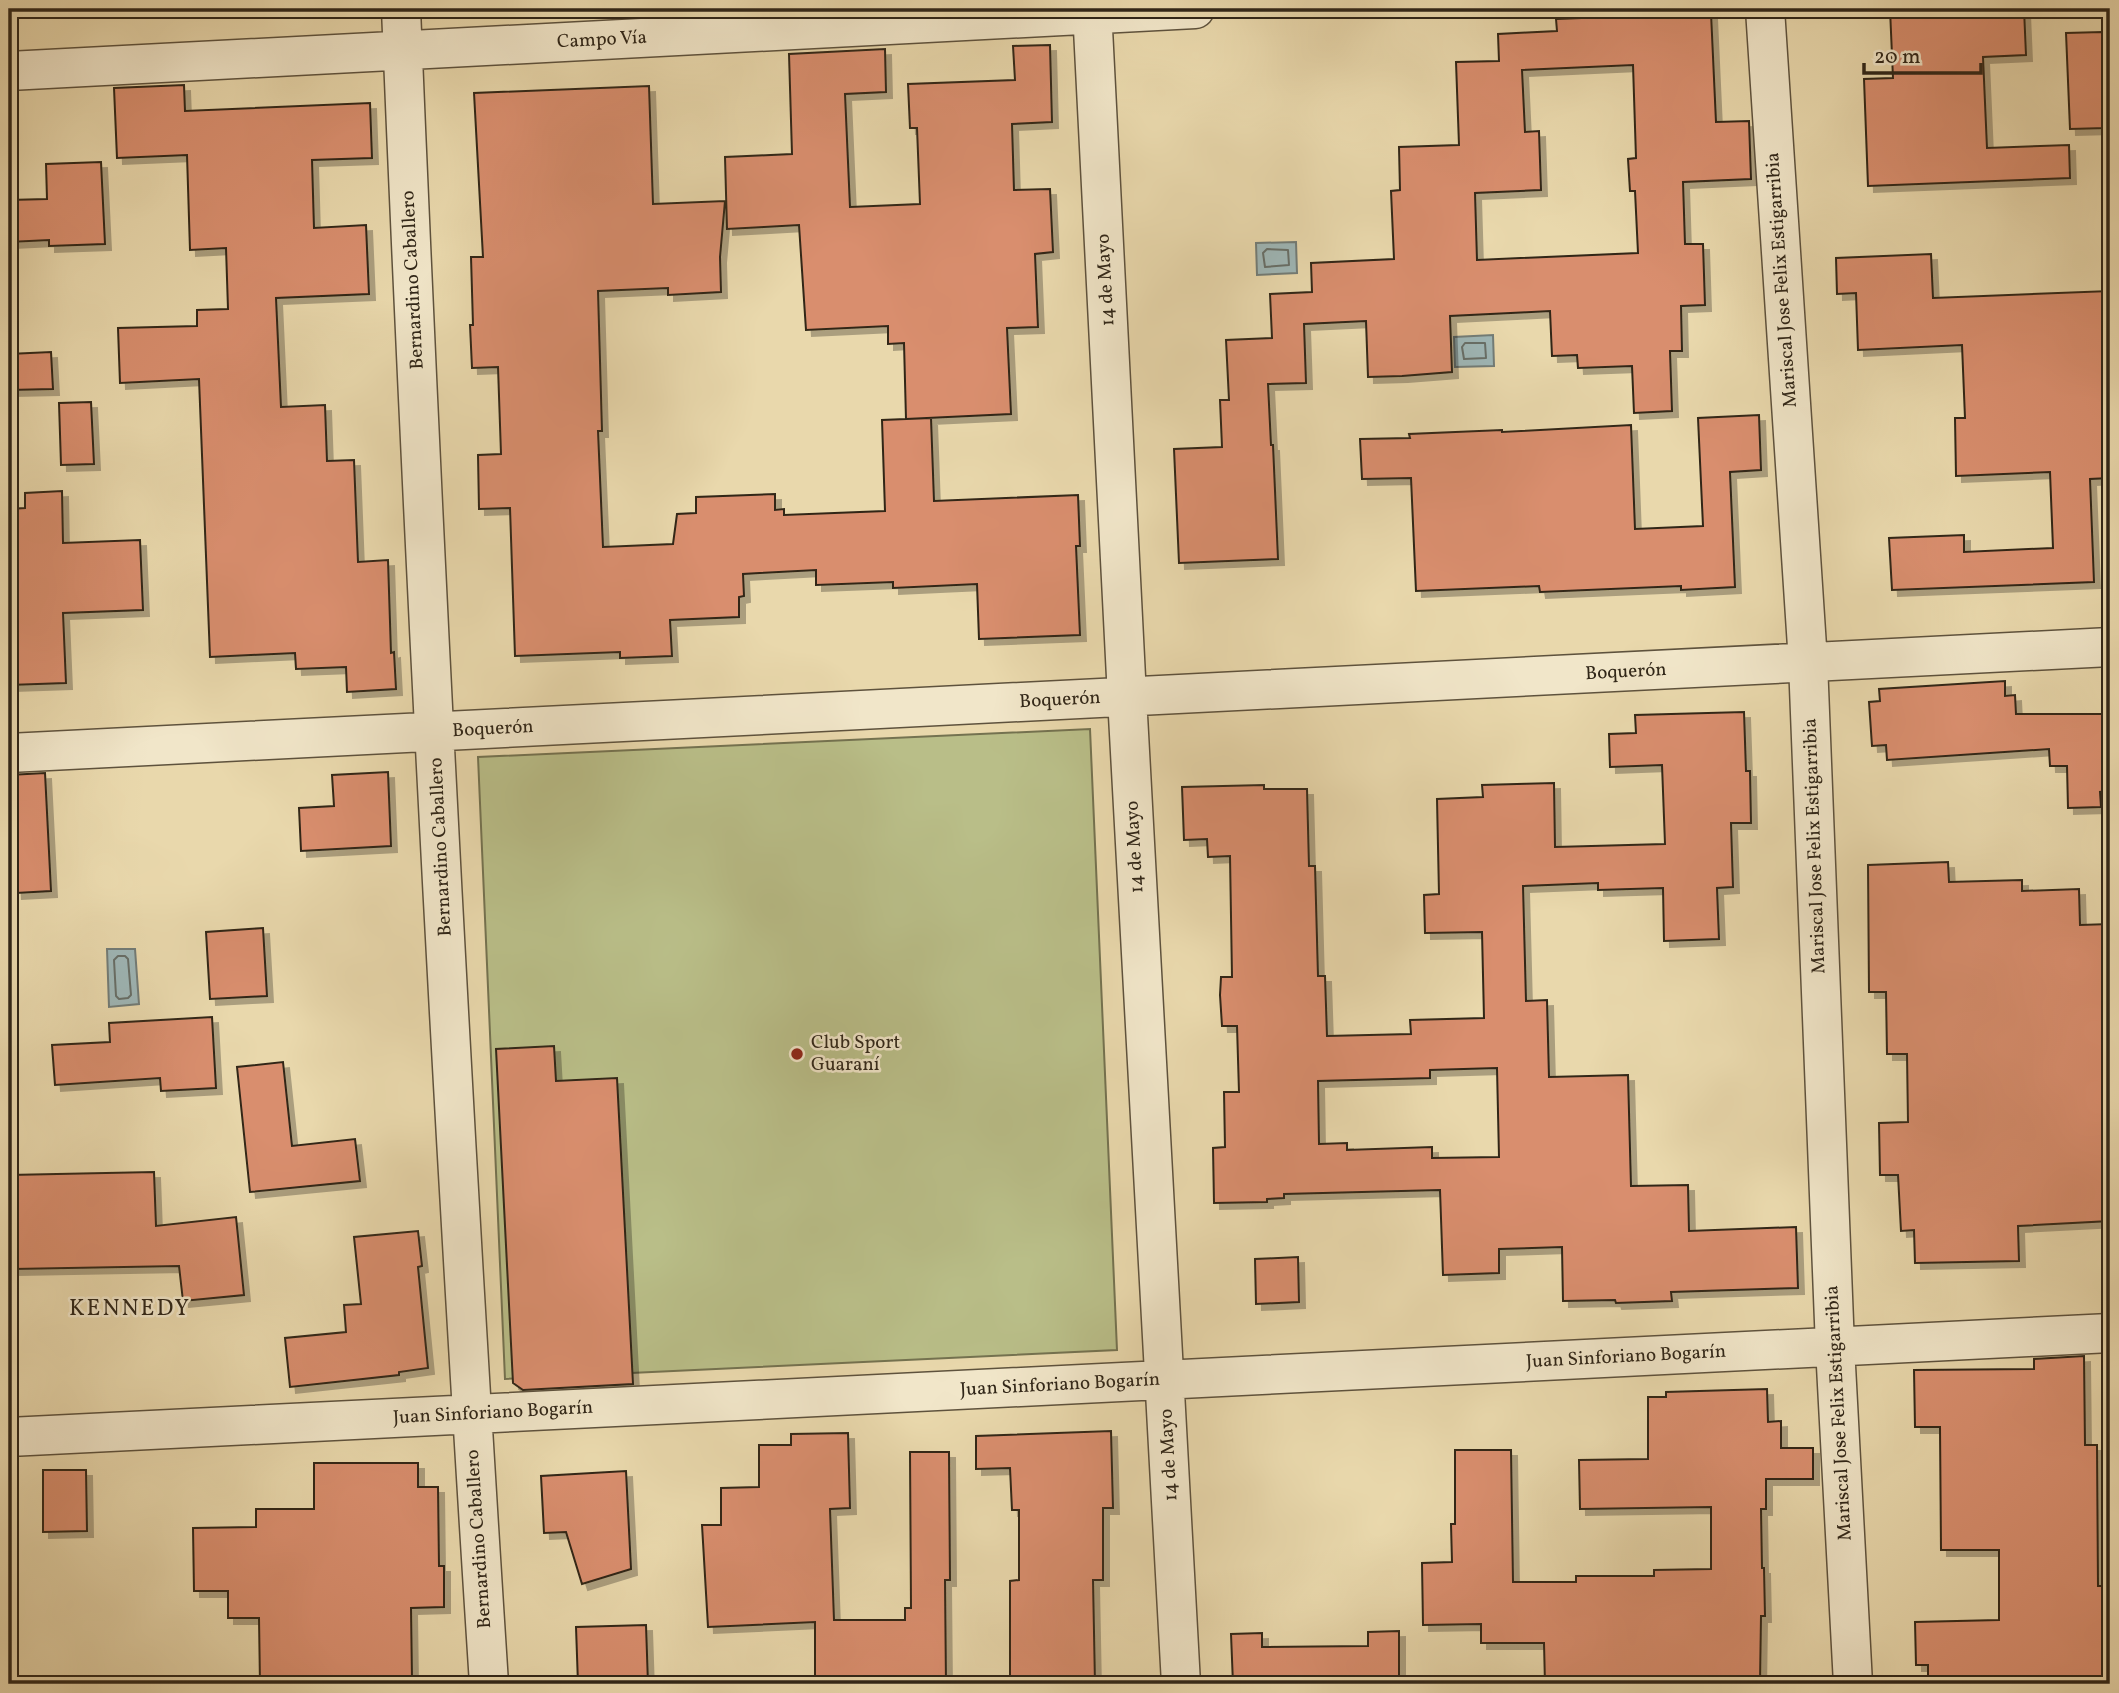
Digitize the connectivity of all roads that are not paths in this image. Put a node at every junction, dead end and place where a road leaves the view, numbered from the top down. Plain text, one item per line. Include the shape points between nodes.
1 (401, 9) edge
2 (1195, 9) edge
3 (1765, 9) edge
4 (1092, 11) edge
5 (403, 50) junction
6 (9, 71) edge
7 (2110, 647) edge
8 (1808, 662) junction
9 (1127, 697) junction
10 (435, 732) junction
11 (9, 753) edge
12 (2110, 1333) edge
13 (1835, 1347) junction
14 (1166, 1380) junction
15 (471, 1414) junction
16 (9, 1437) edge
17 (489, 1684) edge
18 (1181, 1684) edge
19 (1853, 1684) edge

1 - 5 street, Bernardino Caballero
2 - 4 street, Campo Vía
3 - 8 street, Mariscal Jose Felix Estigarribia
4 - 5 street, Campo Vía
4 - 9 street, 14 de Mayo
5 - 6 street, Campo Vía
5 - 10 street, Bernardino Caballero
7 - 8 street, Boquerón
8 - 9 street, Boquerón
8 - 13 street, Mariscal Jose Felix Estigarribia
9 - 10 street, Boquerón
9 - 14 street, 14 de Mayo
10 - 11 street, Boquerón
10 - 15 street, Bernardino Caballero
12 - 13 street, Juan Sinforiano Bogarín
13 - 14 street, Juan Sinforiano Bogarín
13 - 19 street, Mariscal Jose Felix Estigarribia
14 - 15 street, Juan Sinforiano Bogarín
14 - 18 street, 14 de Mayo
15 - 16 street, Juan Sinforiano Bogarín
15 - 17 street, Bernardino Caballero

